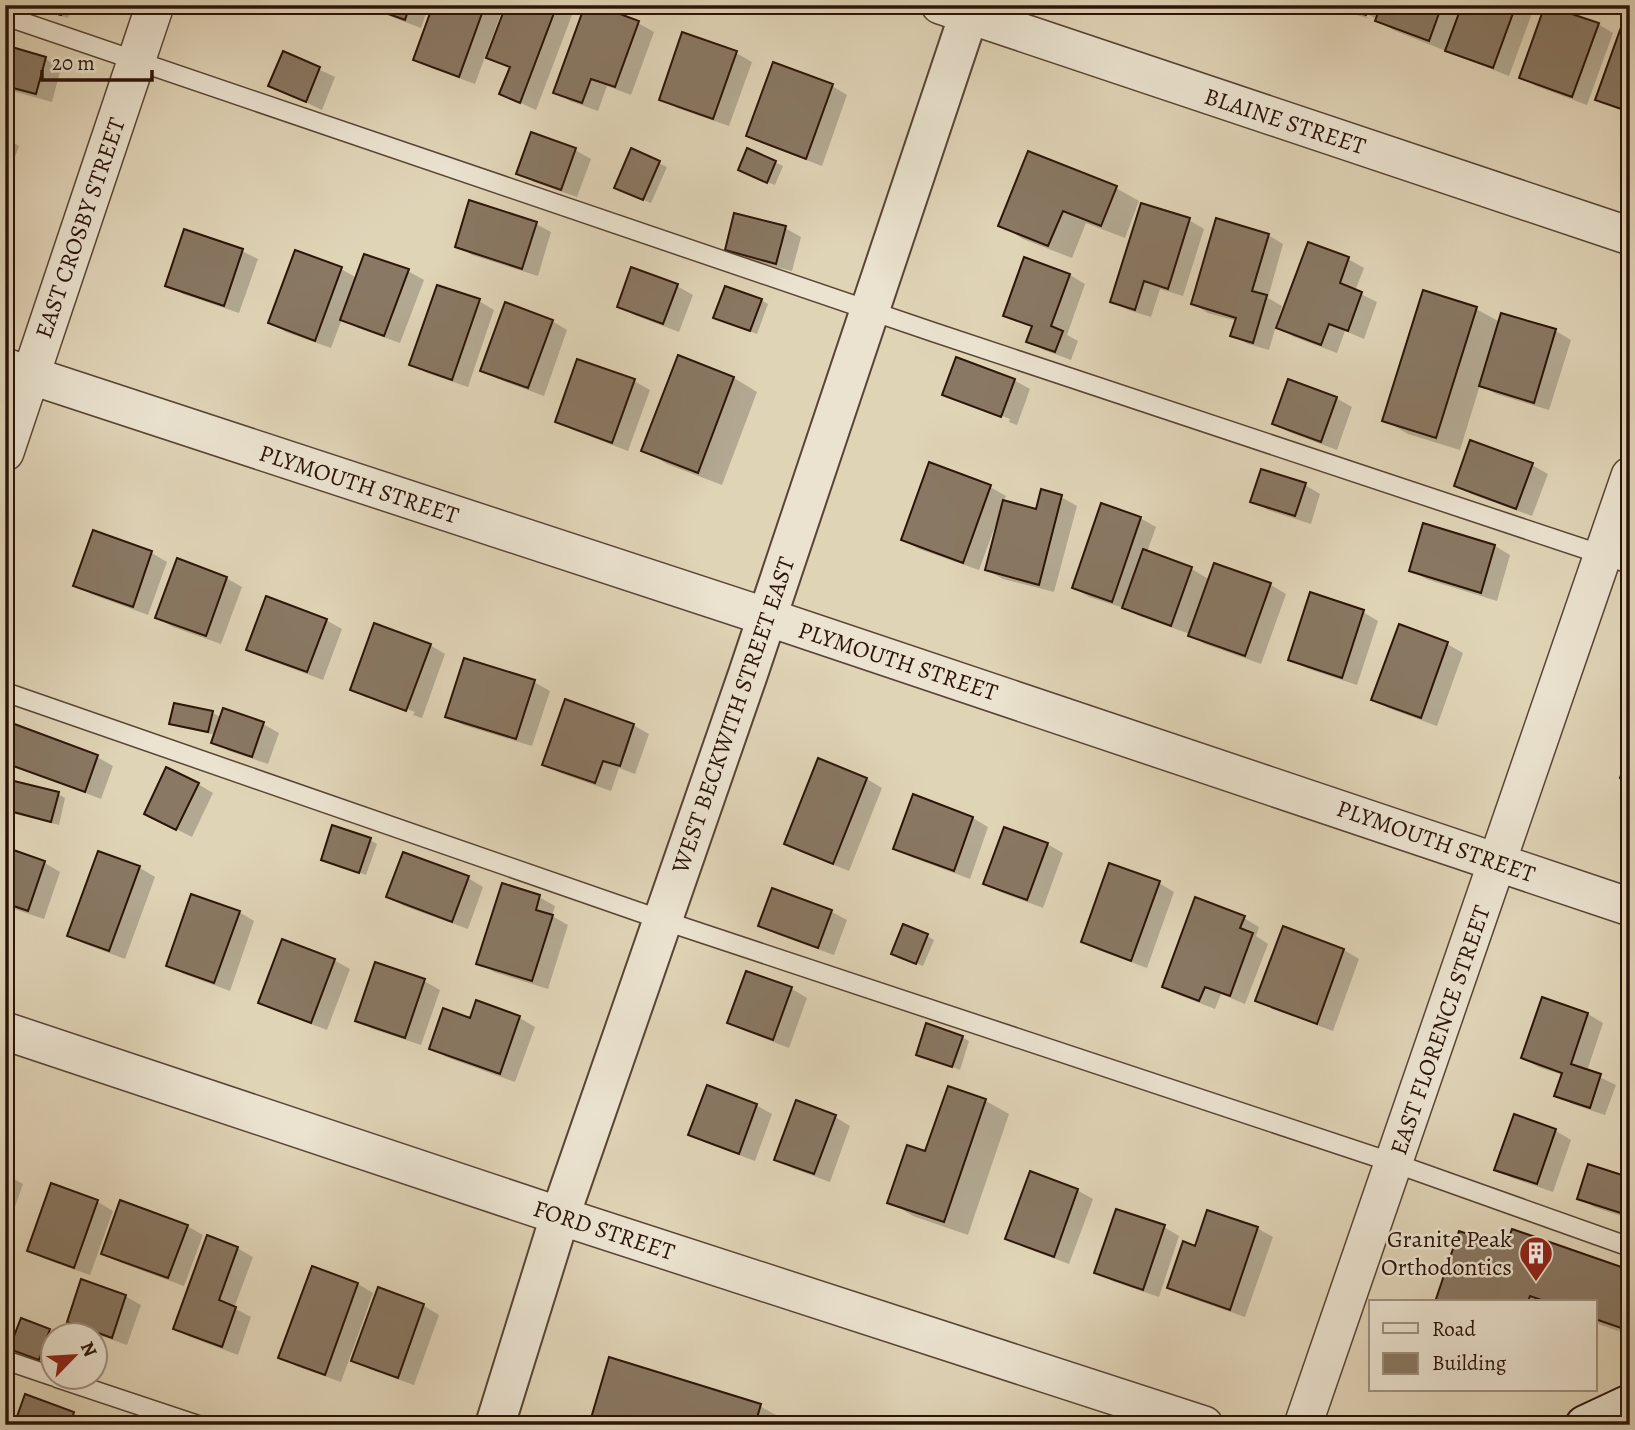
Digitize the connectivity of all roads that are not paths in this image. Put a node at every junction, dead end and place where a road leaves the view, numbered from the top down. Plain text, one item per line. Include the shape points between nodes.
1 (155, 5) edge
2 (961, 9) edge
3 (5, 16) edge
4 (136, 61) junction
5 (1630, 236) edge
6 (870, 311) junction
7 (17, 372) edge
8 (5, 452) edge
9 (1630, 476) edge
10 (1616, 560) edge
11 (767, 617) junction
12 (5, 692) edge
13 (1498, 861) junction
14 (1630, 907) edge
15 (662, 920) junction
16 (5, 1031) edge
17 (1394, 1163) junction
18 (560, 1216) junction
19 (1630, 1247) edge
20 (5, 1360) edge
21 (38, 1371) edge
22 (100, 1392) edge
23 (1630, 1404) edge
24 (198, 1425) edge
25 (495, 1425) edge
26 (1204, 1425) edge
27 (1303, 1425) edge
28 (1585, 1425) edge

1 - 4 street, EAST CROSBY STREET
2 - 5 street, BLAINE STREET
2 - 6 street, WEST BECKWITH STREET EAST
3 - 4 lane
4 - 6 lane
4 - 7 street, EAST CROSBY STREET
6 - 10 lane
6 - 11 street, WEST BECKWITH STREET EAST
7 - 8 street, EAST CROSBY STREET
7 - 11 street, PLYMOUTH STREET
9 - 10 street, EAST FLORENCE STREET
10 - 13 street, EAST FLORENCE STREET
11 - 13 street, PLYMOUTH STREET
11 - 15 street, WEST BECKWITH STREET EAST
12 - 15 lane
13 - 14 street, PLYMOUTH STREET
13 - 17 street, EAST FLORENCE STREET
15 - 17 lane
15 - 18 street, WEST BECKWITH STREET EAST
16 - 18 street, FORD STREET
17 - 19 lane
17 - 27 street, EAST FLORENCE STREET
18 - 25 street, WEST BECKWITH STREET EAST
18 - 26 street, FORD STREET
20 - 21 lane
22 - 24 lane
23 - 28 street

